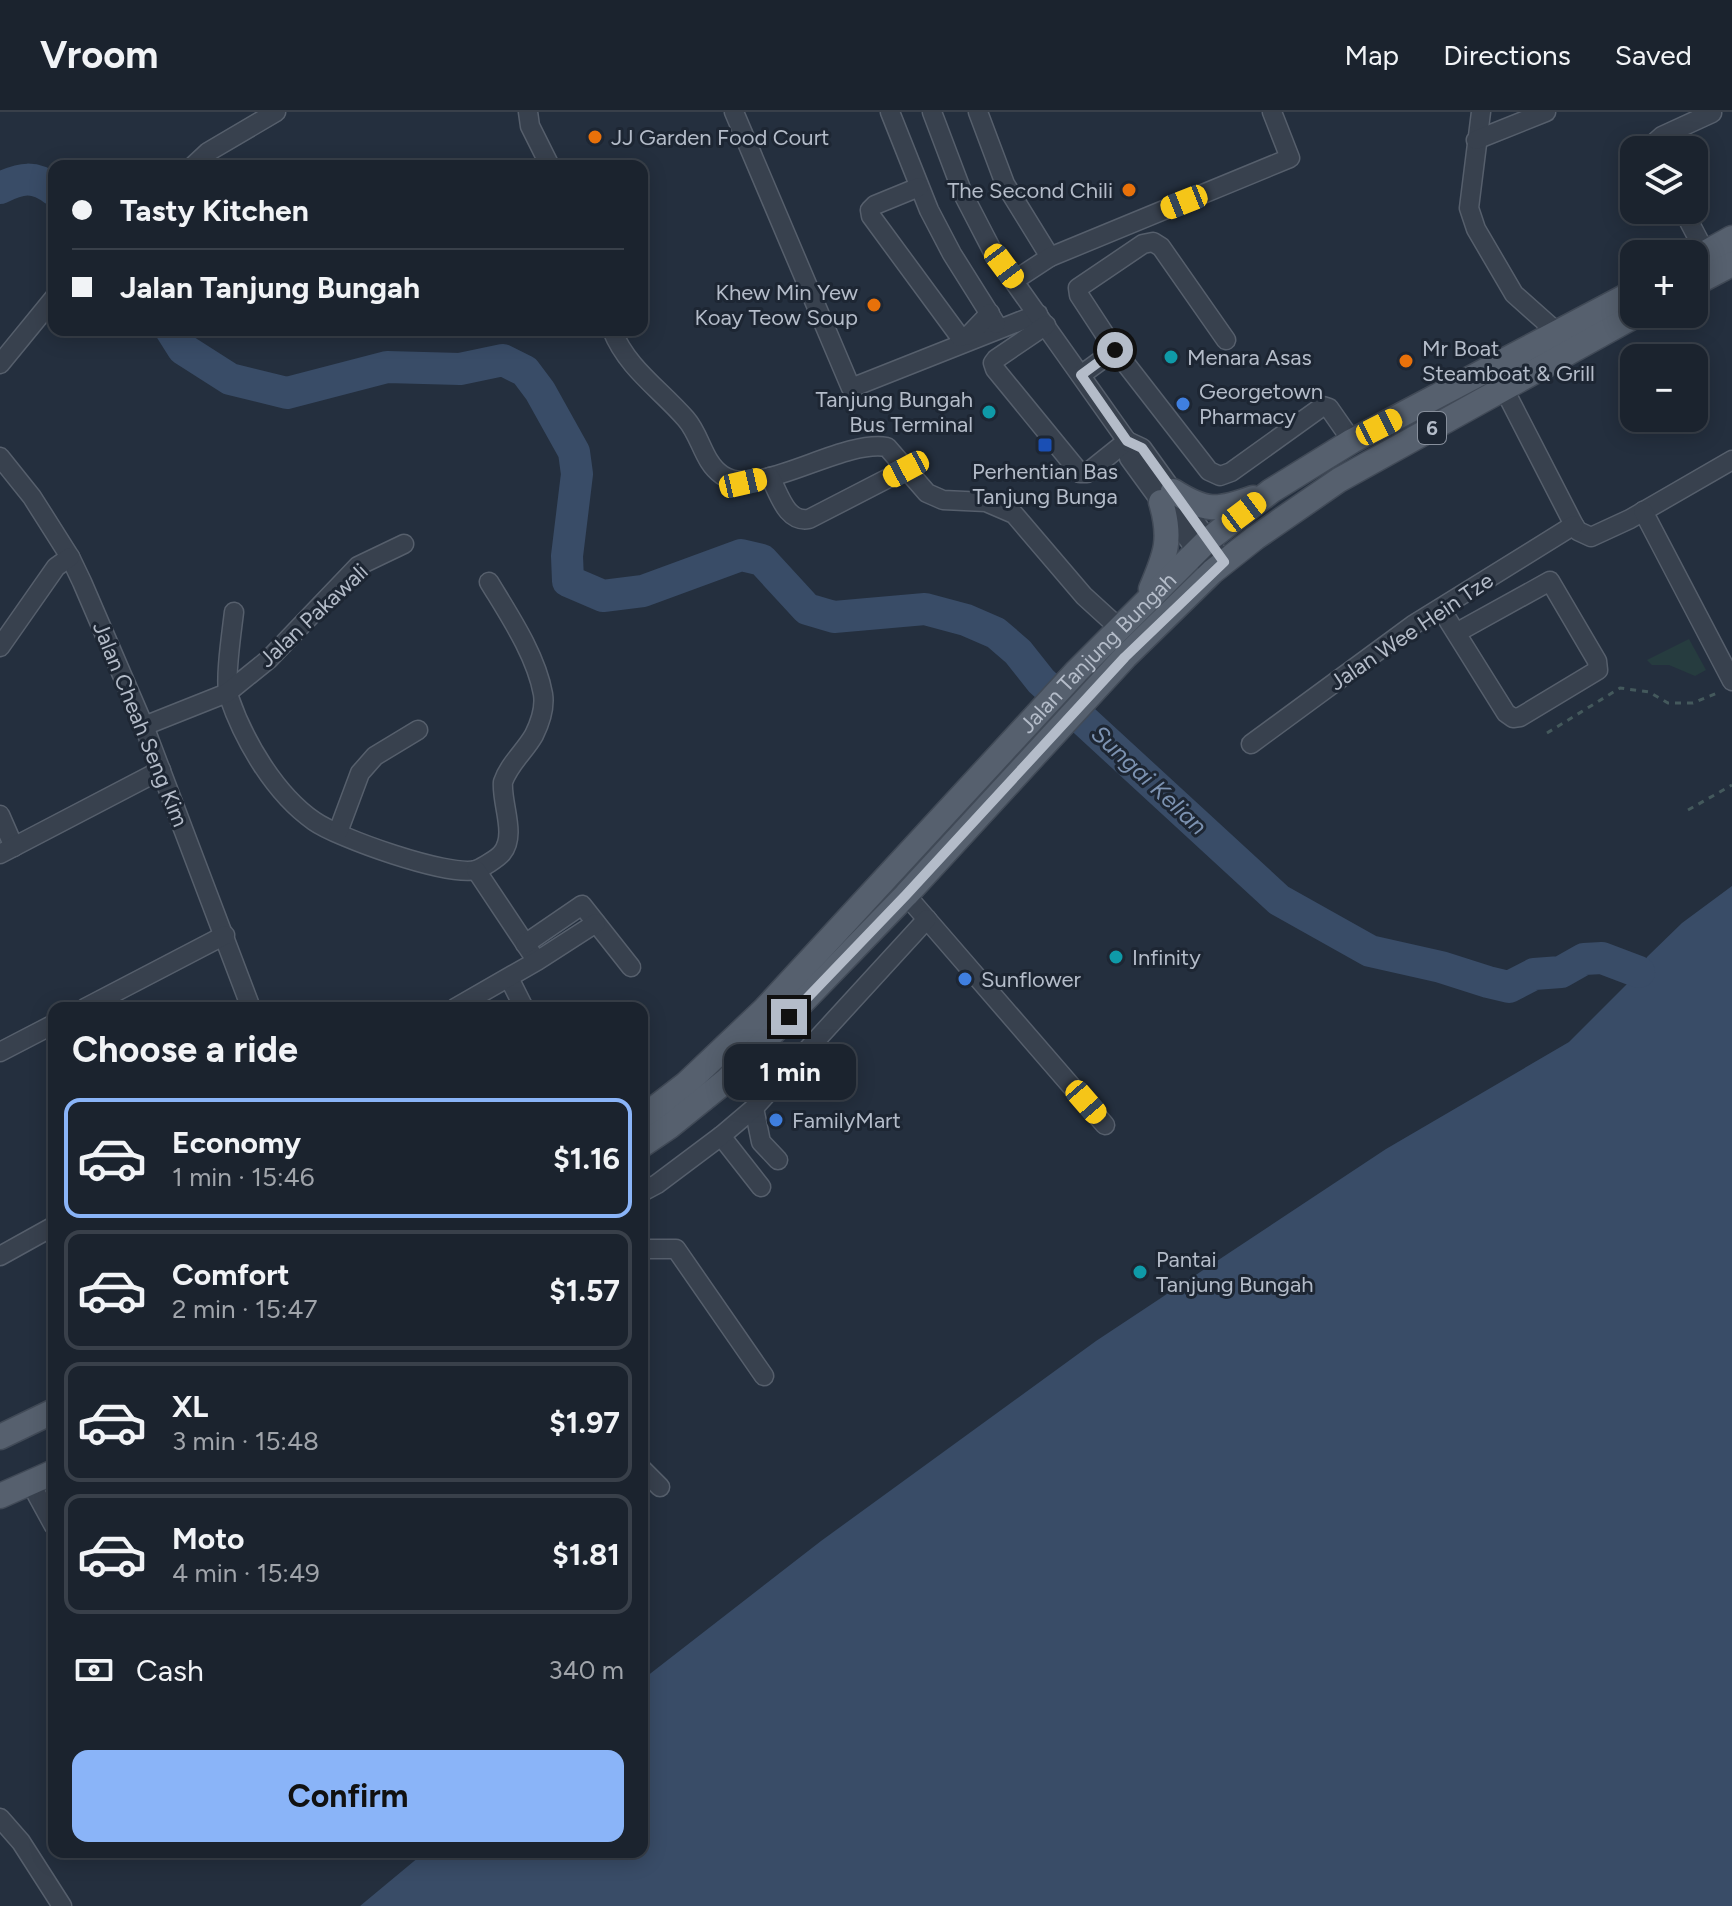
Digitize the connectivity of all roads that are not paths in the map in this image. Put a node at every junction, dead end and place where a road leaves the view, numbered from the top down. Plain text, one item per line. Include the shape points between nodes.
1 (276, 112) edge
2 (528, 112) edge
3 (734, 112) edge
4 (890, 112) edge
5 (932, 112) edge
6 (978, 112) edge
7 (1272, 112) edge
8 (1481, 112) edge
9 (1546, 112) edge
10 (1712, 113) edge
11 (1662, 136) edge
12 (1476, 140) junction
13 (199, 160) edge
14 (547, 160) edge
15 (919, 187) junction
16 (1732, 238) edge
17 (1708, 252) edge
18 (1050, 257) junction
19 (1732, 264) edge
20 (1708, 277) edge
21 (1015, 280) junction
22 (1620, 300) edge
23 (48, 305) edge
24 (990, 313) junction
25 (1042, 319) junction
26 (1620, 322) edge
27 (1000, 330) junction
28 (1558, 333) junction
29 (616, 336) edge
30 (1226, 340) dead end
31 (1115, 350) junction
32 (1529, 361) junction
33 (0, 364) edge
34 (1081, 375) junction
35 (1504, 389) junction
36 (1127, 441) junction
37 (1352, 441) junction
38 (0, 457) edge
39 (1732, 460) edge
40 (906, 469) junction
41 (770, 477) junction
42 (1271, 491) junction
43 (1167, 496) junction
44 (1643, 511) junction
45 (1574, 525) junction
46 (404, 544) dead end
47 (1202, 545) junction
48 (70, 557) junction
49 (1218, 567) junction
50 (489, 582) dead end
51 (1145, 602) junction
52 (1441, 609) junction
53 (234, 612) dead end
54 (1118, 627) junction
55 (1456, 633) junction
56 (0, 647) edge
57 (1726, 686) edge
58 (227, 693) junction
59 (144, 726) junction
60 (418, 730) dead end
61 (1251, 744) dead end
62 (161, 770) junction
63 (0, 815) edge
64 (338, 832) junction
65 (7, 850) edge
66 (476, 870) junction
67 (906, 895) junction
68 (927, 919) junction
69 (596, 923) junction
70 (225, 935) junction
71 (525, 944) junction
72 (537, 961) junction
73 (631, 967) dead end
74 (509, 978) junction
75 (97, 1002) edge
76 (249, 1002) edge
77 (466, 1002) edge
78 (521, 1002) edge
79 (789, 1017) junction
80 (48, 1027) edge
81 (814, 1040) junction
82 (0, 1052) edge
83 (754, 1108) junction
84 (648, 1113) edge
85 (1105, 1125) dead end
86 (721, 1136) junction
87 (648, 1141) edge
88 (778, 1160) dead end
89 (761, 1187) dead end
90 (648, 1189) edge
91 (48, 1229) edge
92 (648, 1250) edge
93 (0, 1256) edge
94 (764, 1376) dead end
95 (48, 1414) edge
96 (0, 1437) edge
97 (48, 1475) edge
98 (648, 1475) edge
99 (31, 1484) junction
100 (660, 1487) dead end
101 (0, 1496) edge
102 (48, 1505) edge
103 (0, 1818) edge
104 (62, 1906) edge

1 - 13 street
2 - 14 street
3 - 27 street via 851,388
4 - 15 street
5 - 21 street via 963,194 993,252
6 - 18 street via 1005,184
7 - 18 street via 1290,158
8 - 12 street
9 - 12 street
10 - 11 street
12 - 28 street via 1469,208 1476,229 1514,294
15 - 24 street via 952,254
15 - 24 street via 875,205 871,216 960,337 969,335
16 - 17 main road
18 - 21 street
19 - 20 main road
21 - 25 street
22 - 28 main road, Jalan Tanjung Bungah / 6
23 - 33 street
24 - 27 street
25 - 27 street
25 - 34 street
25 - 36 street via 996,359 995,369 1080,473
26 - 32 main road, Jalan Tanjung Bungah / 6
28 - 32 main road, Jalan Tanjung Bungah / 6
29 - 41 street via 640,374 694,427 709,462 723,476 743,483
30 - 31 street via 1153,242 1078,288
31 - 34 street
31 - 37 street via 1209,471 1220,476 1323,406
32 - 35 main road, Jalan Tanjung Bungah / 6
32 - 37 main road, Jalan Tanjung Bungah / 6
34 - 36 street
35 - 45 street
35 - 49 main road, Jalan Tanjung Bungah / 6 via 1339,480
36 - 43 street via 1129,458
37 - 42 main road, Jalan Tanjung Bungah / 6
38 - 48 street, Jalan Cheah Seng Kim
39 - 44 street
40 - 41 street via 887,447 875,445
40 - 41 street via 800,521 791,516
40 - 54 street via 927,493 943,500 986,502 1014,514 1084,596
42 - 43 main road via 1213,509
42 - 47 main road, Jalan Tanjung Bungah / 6
43 - 47 street
43 - 51 main road via 1169,537
44 - 45 street via 1591,537
44 - 57 street
45 - 52 street, Jalan Wee Hein Tze
46 - 58 street, Jalan Pakawali via 358,566 269,659
47 - 49 street
47 - 51 main road, Jalan Tanjung Bungah / 6
48 - 56 street via 56,567
48 - 59 street, Jalan Cheah Seng Kim
49 - 67 main road, Jalan Tanjung Bungah / 6 via 1096,688
50 - 66 street via 532,662 543,695 533,736 503,782 506,845
51 - 54 main road, Jalan Tanjung Bungah / 6
52 - 55 street
52 - 61 street, Jalan Wee Hein Tze
53 - 58 street, Jalan Pakawali
54 - 84 main road, Jalan Tanjung Bungah / 6 via 765,1009
55 - 55 street via 1550,581 1598,670 1513,718
58 - 59 street, Jalan Pakawali
58 - 64 street, Jalan Pakawali via 265,767 288,797 315,822
59 - 62 street, Jalan Cheah Seng Kim
60 - 64 street via 375,756 360,773
62 - 65 street
62 - 70 street, Jalan Cheah Seng Kim
63 - 65 street
64 - 66 street, Jalan Pakawali via 414,863
66 - 71 street
67 - 68 street
67 - 79 main road, Jalan Tanjung Bungah / 6
68 - 81 street
68 - 85 street
69 - 71 street via 582,905
69 - 72 street
69 - 73 street
70 - 75 street
70 - 76 street, Jalan Cheah Seng Kim
71 - 72 street
72 - 74 street
74 - 77 street
74 - 78 street
79 - 81 street
79 - 87 main road, Jalan Tanjung Bungah / 6 via 727,1080
80 - 82 street
81 - 83 street
83 - 86 street
83 - 88 street via 761,1142
86 - 89 street
86 - 90 street
91 - 93 street
92 - 94 street via 676,1249
95 - 96 main road
97 - 99 main road
98 - 100 street
99 - 101 main road
99 - 102 street
103 - 104 street

